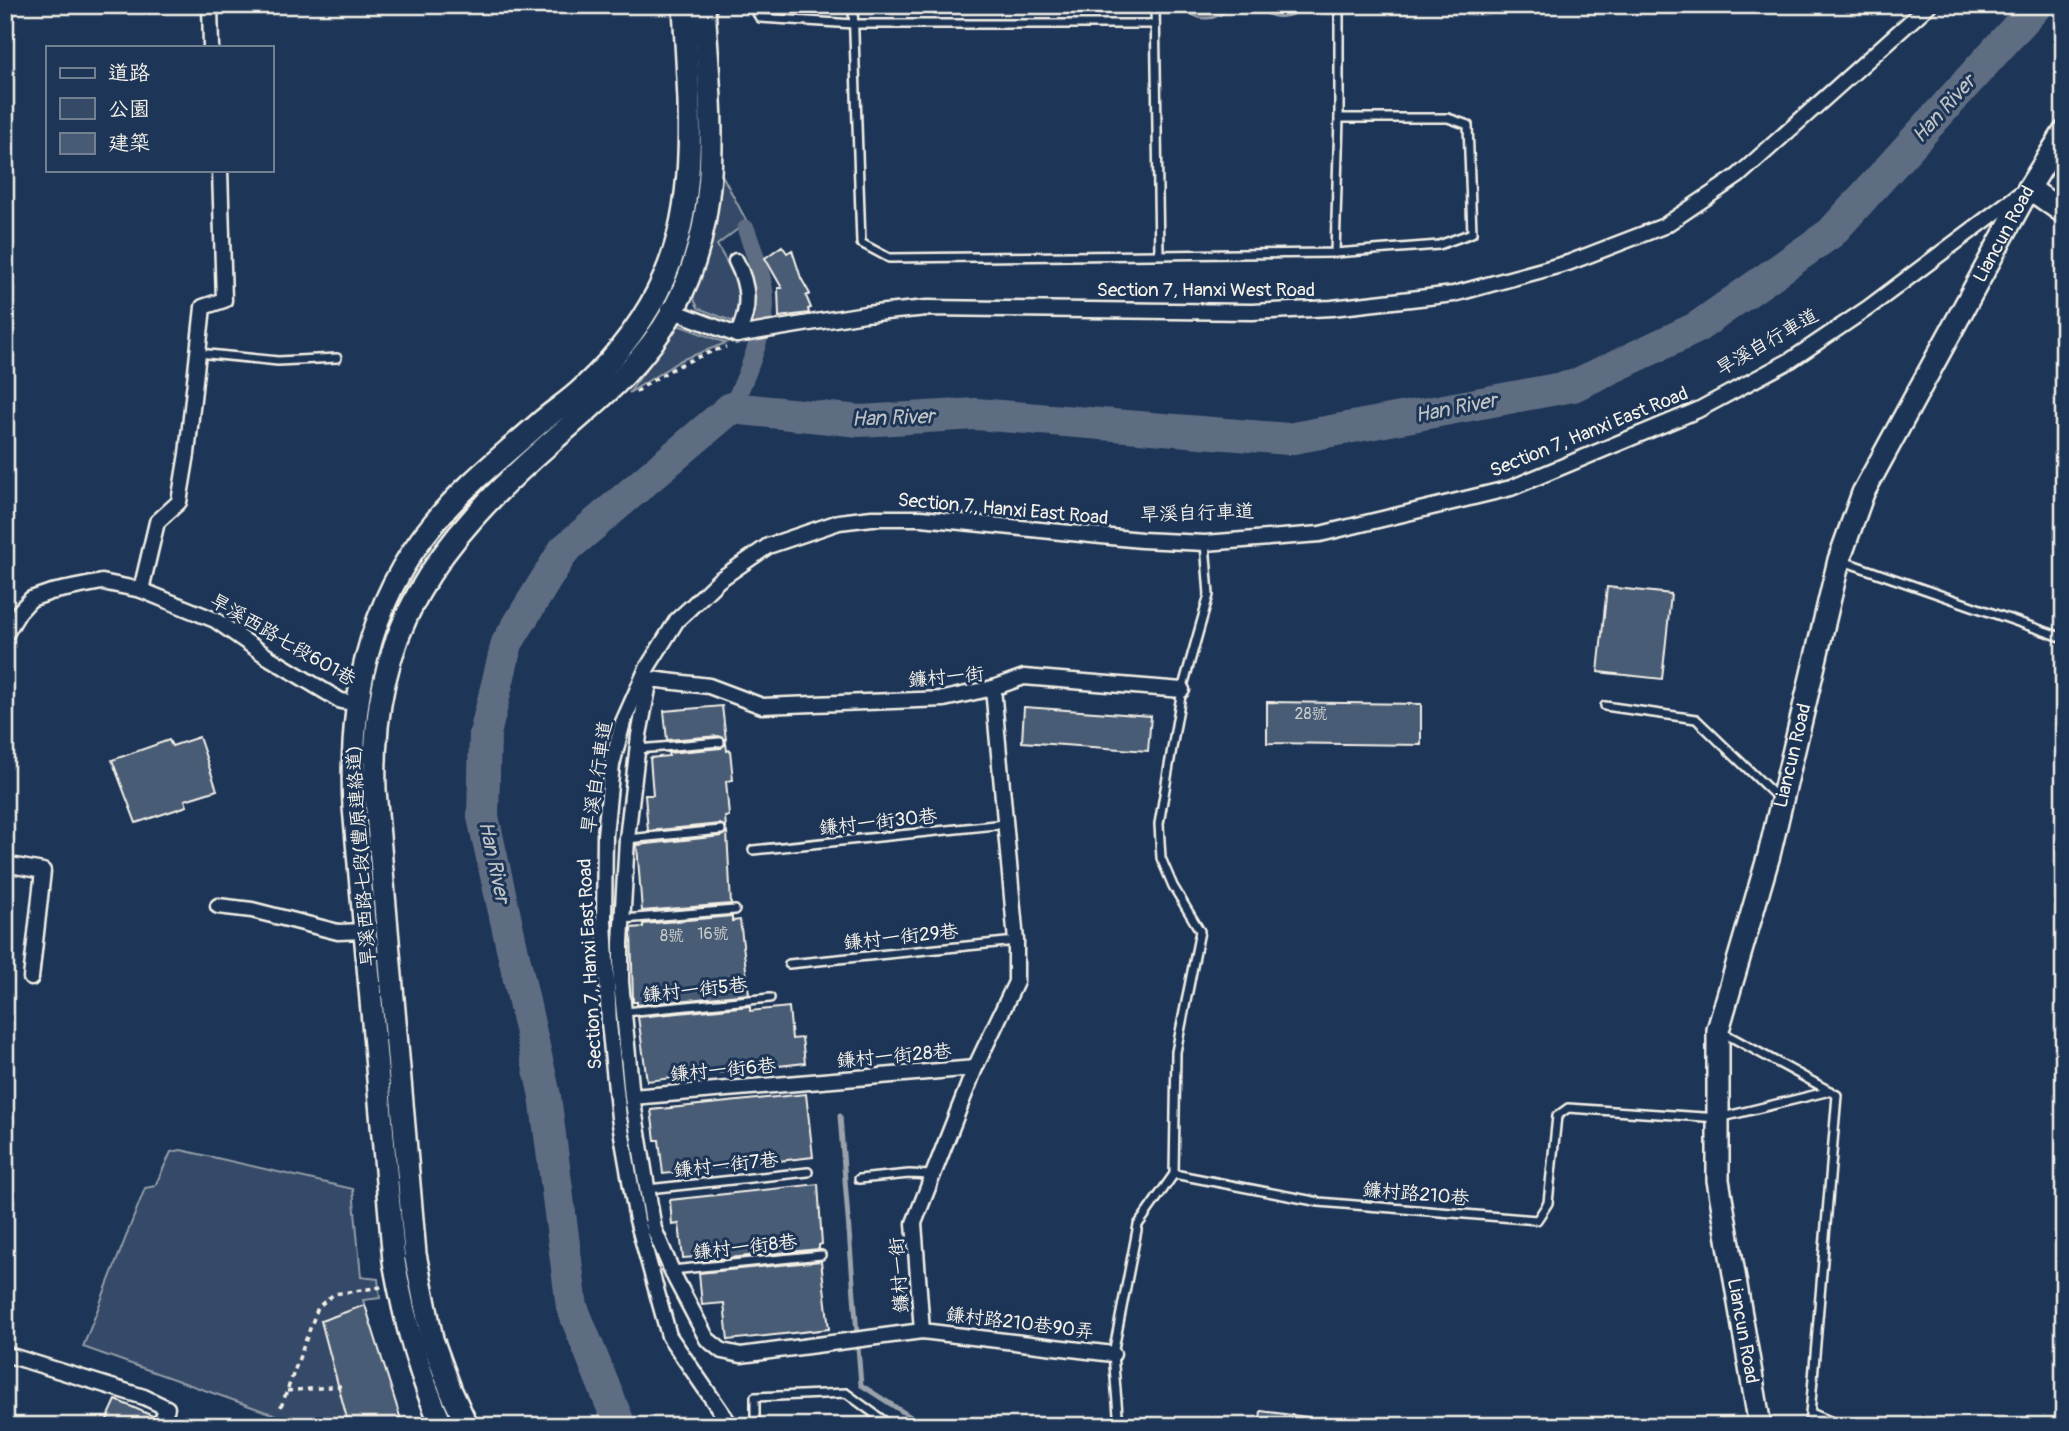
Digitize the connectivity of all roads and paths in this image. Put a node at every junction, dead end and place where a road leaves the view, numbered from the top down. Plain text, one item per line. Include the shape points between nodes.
1 (210, 5) edge
2 (684, 5) edge
3 (704, 5) edge
4 (752, 5) edge
5 (853, 5) edge
6 (1155, 5) edge
7 (1339, 5) edge
8 (1929, 5) edge
9 (854, 24) junction
10 (1155, 24) junction
11 (211, 46) edge
12 (1339, 118) junction
13 (2064, 132) edge
14 (220, 172) edge
15 (2029, 188) junction
16 (2064, 213) edge
17 (1335, 253) junction
18 (1159, 254) junction
19 (736, 261) dead end
20 (652, 303) junction
21 (673, 311) junction
22 (743, 334) junction
23 (198, 353) junction
24 (337, 358) dead end
25 (634, 394) dead end
26 (1205, 543) junction
27 (1839, 560) junction
28 (141, 590) junction
29 (5, 635) edge
30 (2064, 638) edge
31 (993, 688) junction
32 (1182, 691) junction
33 (356, 704) junction
34 (1605, 706) dead end
35 (720, 742) dead end
36 (638, 750) junction
37 (1782, 802) junction
38 (1005, 824) junction
39 (721, 830) dead end
40 (626, 839) junction
41 (754, 850) dead end
42 (5, 864) edge
43 (218, 906) dead end
44 (735, 910) dead end
45 (623, 919) junction
46 (365, 931) junction
47 (1016, 940) junction
48 (789, 964) dead end
49 (31, 978) dead end
50 (770, 998) dead end
51 (624, 1013) junction
52 (1718, 1030) junction
53 (975, 1068) junction
54 (817, 1082) joint
55 (1830, 1091) junction
56 (632, 1097) junction
57 (1719, 1118) junction
58 (808, 1172) dead end
59 (1174, 1174) junction
60 (933, 1175) junction
61 (859, 1179) dead end
62 (647, 1189) junction
63 (821, 1255) dead end
64 (672, 1270) junction
65 (384, 1287) dead end
66 (922, 1331) junction
67 (5, 1354) edge
68 (1113, 1354) junction
69 (341, 1386) dead end
70 (287, 1391) junction
71 (281, 1407) dead end
72 (1811, 1413) junction
73 (159, 1426) edge
74 (442, 1426) edge
75 (467, 1426) edge
76 (731, 1426) edge
77 (755, 1426) edge
78 (891, 1426) edge
79 (1119, 1426) edge
80 (1760, 1426) edge
81 (1808, 1426) edge
82 (1842, 1426) edge

1 - 11 street
2 - 20 street, 旱溪西路七段(豐原連絡道) via 689,122 684,210 674,252
3 - 21 street, 旱溪西路七段(豐原連絡道) via 710,198 695,258
4 - 9 lane via 760,18
5 - 9 lane
6 - 10 lane
7 - 12 lane
8 - 22 street, Section 7, Hanxi West Road via 1738,176 1664,226 1567,263 1454,294 1332,308 1252,312 927,308
9 - 10 lane
9 - 18 lane via 861,243 890,258
10 - 18 lane
12 - 17 lane
12 - 17 lane via 1448,118 1468,125 1472,233 1439,245
13 - 15 street, Liancun Road
14 - 23 street via 224,300 204,307
15 - 16 street
15 - 26 street, Section 7, Hanxi East Road via 1791,360 1698,410 1511,488 1320,534
15 - 27 street, Liancun Road via 1863,493
17 - 18 lane
19 - 22 street via 747,300
20 - 21 street, Section 7, Hanxi West Road
20 - 33 street, 旱溪西路七段(豐原連絡道) via 601,370 433,523 385,604
21 - 22 street, Section 7, Hanxi West Road
21 - 75 street, 旱溪西路七段(豐原連絡道) via 628,372 481,508 438,560 397,635 379,699 375,790 415,1254 432,1339
22 - 25 path via 734,345 702,354
23 - 24 lane via 278,361
23 - 28 street via 179,502 157,522
26 - 32 lane via 1209,595
26 - 76 street, Section 7, Hanxi East Road via 921,519 839,522 768,546 719,580 677,620 647,668 623,722 612,765 604,835 608,1010 619,1118 637,1220 669,1336
27 - 30 lane
27 - 37 street, Liancun Road
28 - 29 street, 旱溪西路七段601巷 via 102,582 51,592 31,599
28 - 33 street, 旱溪西路七段601巷 via 215,620 341,701
31 - 32 street via 1024,677
31 - 36 street, 鐮村一街 via 944,699 762,706 709,686 650,679
31 - 38 street, 鐮村一街
32 - 59 lane via 1159,824 1161,858 1200,931 1176,1052
33 - 46 street, 旱溪西路七段(豐原連絡道) via 352,764
34 - 37 lane via 1696,719
35 - 36 lane
36 - 40 street, 鐮村一街
37 - 52 street, Liancun Road
38 - 41 lane, 鎌村一街30巷
38 - 47 street, 鐮村一街
39 - 40 lane
40 - 45 street, 鐮村一街
42 - 49 street via 43,871
43 - 46 street via 338,932
44 - 45 lane
45 - 51 street, 鐮村一街
46 - 74 street, 旱溪西路七段(豐原連絡道) via 394,1261 413,1348
47 - 48 lane, 鎌村一街29巷
47 - 53 street, 鐮村一街 via 1016,982
50 - 51 lane, 鎌村一街5巷
51 - 56 street, 鐮村一街
52 - 55 lane
52 - 57 street, Liancun Road
53 - 54 street, 鎌村一街28巷
53 - 60 street, 鐮村一街
54 - 56 street, 鎌村一街6巷
55 - 57 lane, 鐮村路210巷
55 - 72 lane via 1837,1096
56 - 62 street, 鐮村一街
57 - 59 lane, 鐮村路210巷 via 1568,1108 1558,1116 1548,1203 1537,1220 1319,1202
57 - 80 street, Liancun Road via 1718,1180
58 - 62 lane, 鎌村一街7巷
59 - 68 lane via 1138,1225
60 - 61 lane
60 - 66 street, 鐮村一街 via 914,1223
62 - 64 street, 鐮村一街 via 654,1229
63 - 64 lane, 鎌村一街8巷
64 - 66 street, 鐮村一街 via 707,1339 722,1351 741,1355
65 - 70 path via 349,1290 325,1299 306,1334
66 - 68 street, 鎌村路210巷90弄
67 - 73 street via 144,1397 167,1408
68 - 79 lane
69 - 70 path
70 - 71 path
72 - 81 lane
72 - 82 lane
77 - 78 lane via 755,1397 846,1393

